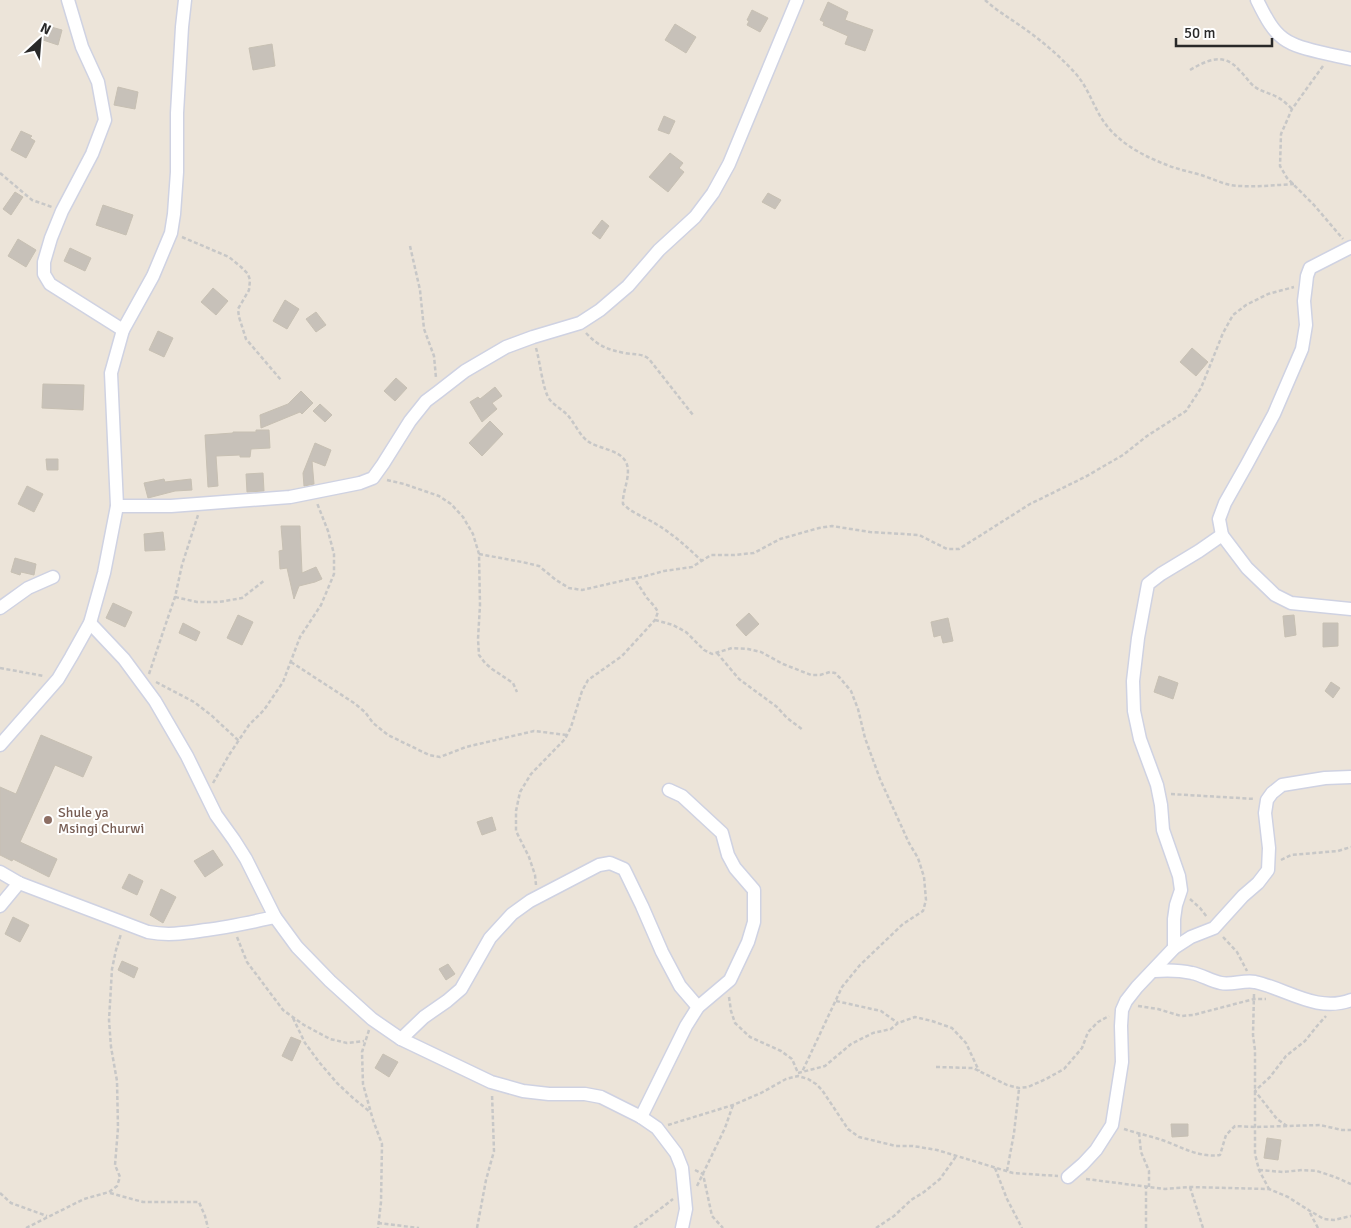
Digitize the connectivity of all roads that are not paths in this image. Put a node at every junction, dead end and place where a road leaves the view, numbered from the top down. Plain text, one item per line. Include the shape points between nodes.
1 (68, 0) edge
2 (185, 0) edge
3 (797, 0) edge
4 (1257, 0) edge
5 (1351, 59) edge
6 (1351, 248) edge
7 (123, 330) junction
8 (116, 506) junction
9 (1222, 535) junction
10 (53, 578) dead end
11 (0, 608) edge
12 (1351, 609) edge
13 (90, 623) junction
14 (0, 745) edge
15 (1351, 777) edge
16 (670, 790) dead end
17 (0, 872) edge
18 (19, 883) junction
19 (0, 906) edge
20 (275, 917) junction
21 (1174, 948) junction
22 (1154, 971) junction
23 (1351, 1000) edge
24 (698, 1007) junction
25 (401, 1039) junction
26 (641, 1117) junction
27 (1068, 1177) road end
28 (682, 1228) edge

1 - 7 street via 82,47 98,82 105,120 92,154 62,211 44,262 44,274 50,284
2 - 7 street via 171,233 153,276
3 - 8 street via 726,170 713,193 695,217 600,310 580,323 506,348 465,372 426,401 373,478 290,497 171,506
4 - 5 street via 1266,18 1288,42
6 - 9 street via 1310,268 1304,301 1306,325 1302,349 1274,414 1225,502 1219,519
7 - 8 street via 111,374
8 - 13 street via 104,573
9 - 12 street via 1247,568 1275,595 1291,603
9 - 21 street via 1148,584 1133,681 1134,711 1140,740 1157,785 1162,830 1179,876 1181,890 1174,919
10 - 11 street via 28,588
13 - 14 street via 58,678
13 - 20 street via 124,659 155,701 216,815 246,859
15 - 21 street via 1282,785 1272,793 1266,800 1265,813 1268,870 1214,928
16 - 24 street via 682,796 722,834 728,855 754,890 754,922 730,980
17 - 18 street
18 - 19 street
18 - 20 street via 162,935
20 - 25 street via 297,947 330,981 372,1019
21 - 22 street
22 - 23 street via 1192,973 1226,984 1252,982 1318,1003
22 - 27 street via 1137,987 1122,1010 1122,1062 1112,1125 1096,1150
24 - 25 street via 680,986 624,869 610,863 599,865 538,896 512,914 490,938 461,989
24 - 26 street
25 - 26 street via 492,1082 523,1091 601,1097
26 - 28 street via 657,1128 676,1153 682,1168 686,1209

